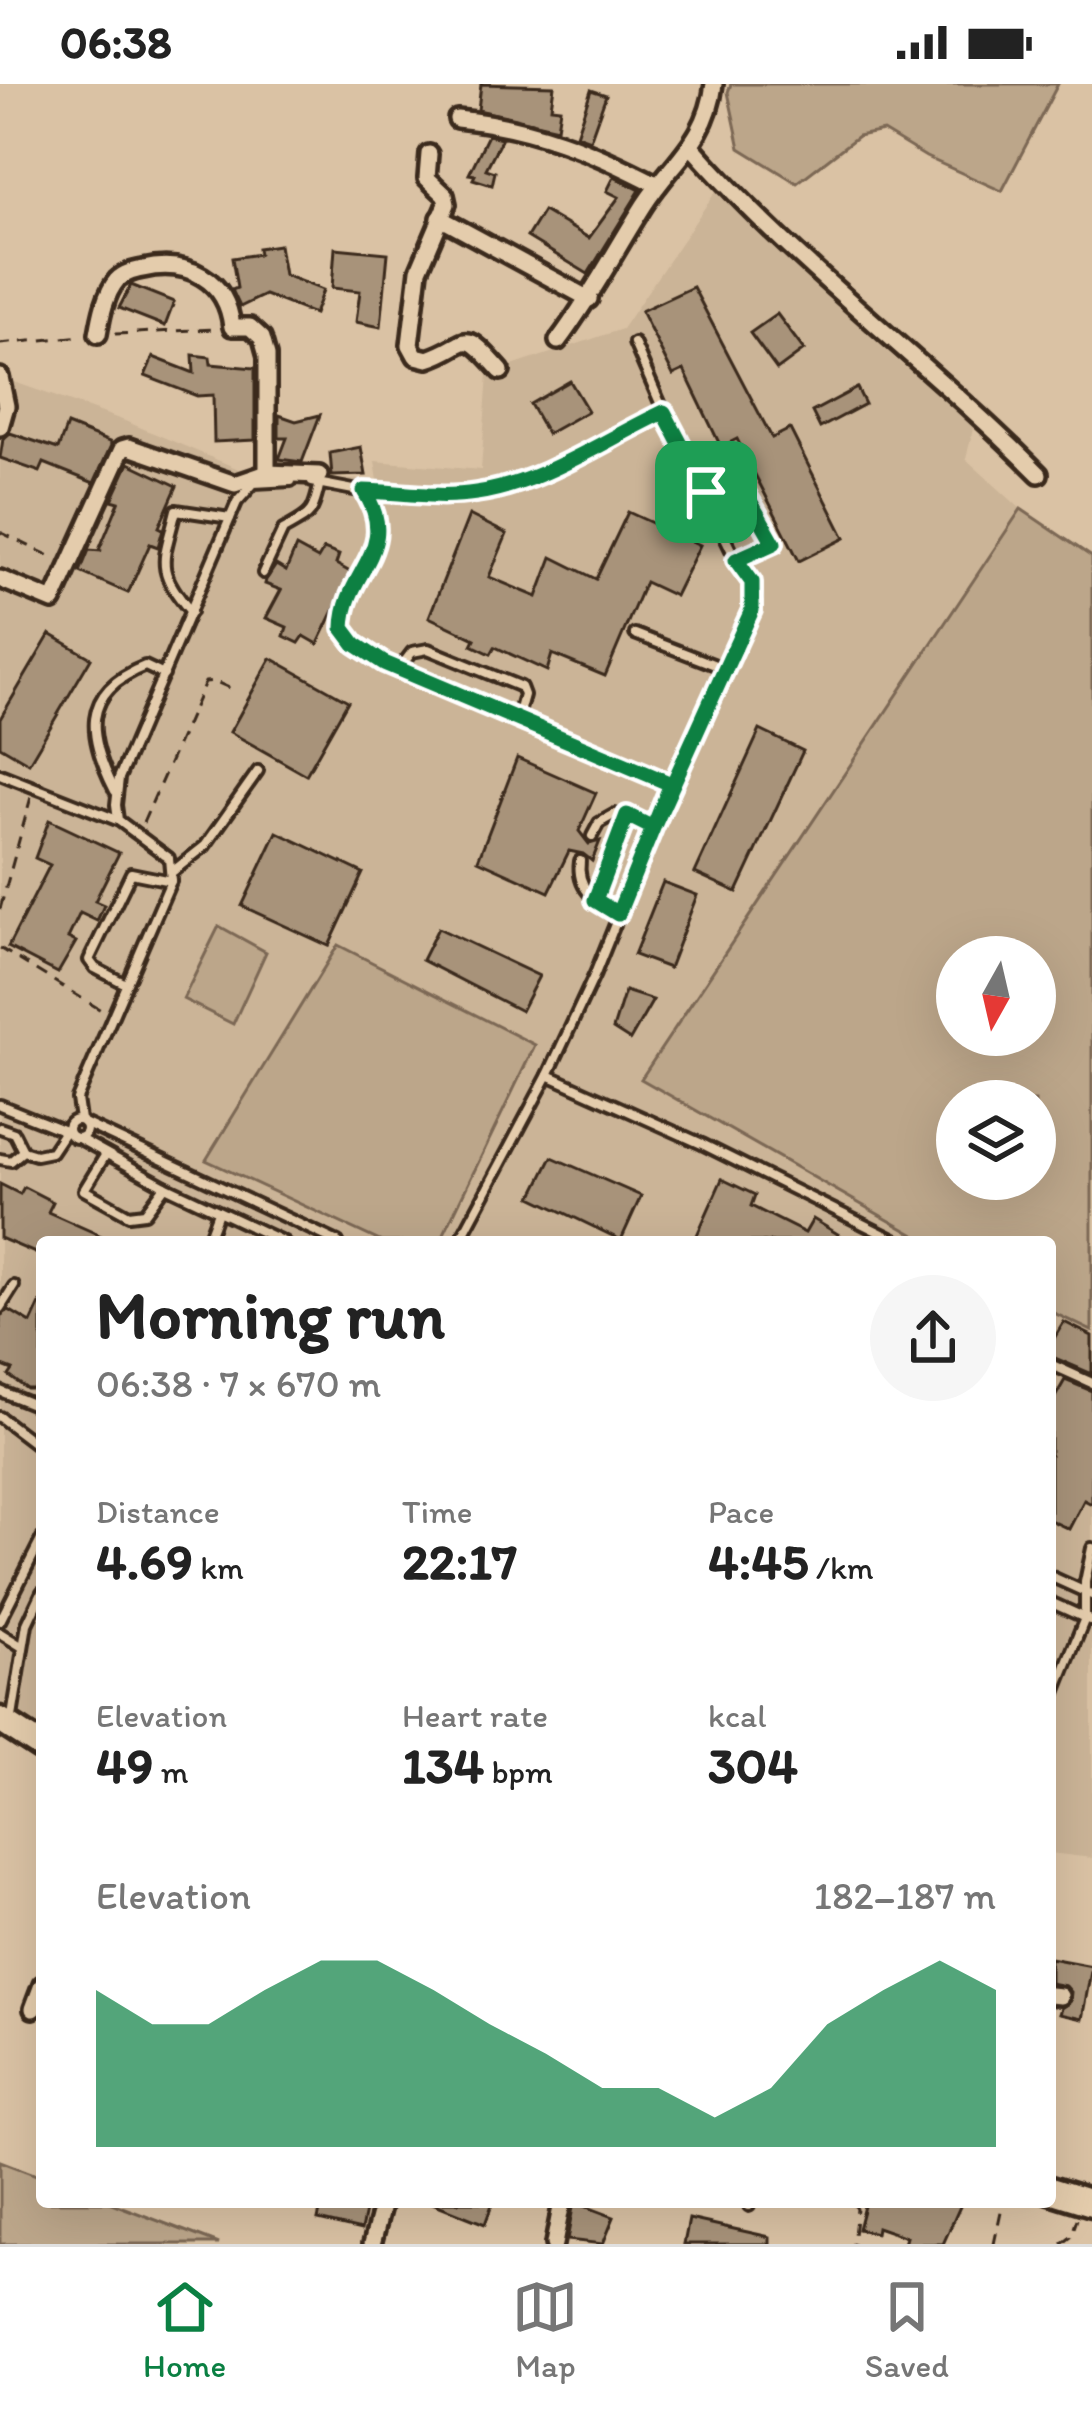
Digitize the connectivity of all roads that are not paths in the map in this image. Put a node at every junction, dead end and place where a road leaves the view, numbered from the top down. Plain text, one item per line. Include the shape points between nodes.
1 (714, 84) edge
2 (457, 119) dead end
3 (692, 147) junction
4 (429, 154) dead end
5 (658, 185) junction
6 (440, 218) junction
7 (589, 299) junction
8 (98, 334) road end
9 (558, 341) dead end
10 (634, 343) dead end
11 (501, 371) dead end
12 (0, 377) edge
13 (664, 412) junction
14 (0, 427) edge
15 (266, 473) junction
16 (1039, 474) dead end
17 (320, 479) junction
18 (364, 491) junction
19 (706, 492) junction
20 (230, 518) junction
21 (736, 560) junction
22 (263, 573) dead end
23 (0, 580) edge
24 (191, 612) junction
25 (635, 634) dead end
26 (723, 668) junction
27 (399, 669) junction
28 (164, 675) junction
29 (517, 720) junction
30 (258, 770) dead end
31 (0, 774) edge
32 (671, 784) junction
33 (116, 793) junction
34 (627, 815) junction
35 (118, 820) junction
36 (653, 828) junction
37 (592, 836) dead end
38 (580, 861) dead end
39 (171, 876) junction
40 (595, 900) junction
41 (618, 914) junction
42 (124, 983) junction
43 (548, 1075) junction
44 (0, 1105) edge
45 (82, 1122) junction
46 (0, 1128) edge
47 (67, 1131) junction
48 (80, 1138) junction
49 (23, 1151) junction
50 (106, 1154) junction
51 (0, 1159) edge
52 (165, 1186) junction
53 (218, 1212) junction
54 (209, 1236) edge
55 (271, 1236) edge
56 (325, 1236) edge
57 (463, 1236) edge
58 (886, 1236) edge
59 (14, 1286) dead end
60 (0, 1308) edge
61 (1056, 1367) edge
62 (1092, 1383) edge
63 (0, 1391) edge
64 (36, 1406) edge
65 (0, 1417) edge
66 (36, 1435) edge
67 (32, 1440) junction
68 (36, 1444) edge
69 (1092, 1548) edge
70 (36, 1550) edge
71 (1056, 1579) edge
72 (1089, 1594) edge
73 (36, 1604) edge
74 (1056, 1605) edge
75 (1088, 1620) edge
76 (0, 1621) edge
77 (0, 1633) edge
78 (22, 1646) junction
79 (1056, 1692) edge
80 (5, 1723) edge
81 (36, 1743) edge
82 (36, 2001) edge
83 (33, 2009) dead end
84 (1056, 2193) edge
85 (1088, 2202) edge
86 (381, 2208) edge
87 (561, 2208) edge
88 (372, 2244) edge
89 (554, 2244) edge

1 - 3 street
2 - 5 street via 551,137
3 - 5 street
3 - 16 street via 745,207
4 - 6 street via 427,178 447,204
5 - 7 street
6 - 7 street
6 - 11 street via 419,270 412,352 428,359 466,340
7 - 9 street
8 - 15 street via 118,279 129,272 182,266 210,282 225,296 232,327 259,333 267,356
10 - 13 lane
12 - 14 street
13 - 18 lane via 512,484 461,495
13 - 19 lane
15 - 17 street
15 - 23 street via 235,484 122,449 53,601
17 - 18 lane
17 - 20 lane via 254,483
17 - 22 lane via 315,508 283,530
18 - 27 lane via 379,532 345,602 343,628 368,655
19 - 21 lane
19 - 21 lane via 737,478 774,543
20 - 24 lane
20 - 24 lane via 176,510 164,576
21 - 26 lane via 755,599
24 - 28 lane
25 - 26 lane
26 - 32 lane
27 - 29 lane
27 - 29 lane via 422,648 521,687
28 - 33 lane
28 - 33 lane via 145,667 119,677 100,706 94,741
29 - 32 lane
30 - 39 lane via 205,846
31 - 35 lane
32 - 36 lane
33 - 35 lane
34 - 36 lane
34 - 37 lane via 606,817
34 - 40 lane
35 - 39 lane via 169,858
36 - 41 lane
38 - 40 lane via 580,882
39 - 42 lane
39 - 42 lane via 131,873 89,960
40 - 41 lane
41 - 43 lane
42 - 45 lane via 77,1099
43 - 57 lane
43 - 58 lane
44 - 47 lane
45 - 47 lane
45 - 48 lane
45 - 56 lane
46 - 49 lane via 14,1133
47 - 48 lane
47 - 49 lane via 51,1152
48 - 50 lane
49 - 51 lane
50 - 52 lane
50 - 52 lane via 84,1190 114,1207 145,1213
52 - 53 lane
53 - 54 lane
53 - 55 lane
59 - 60 lane
61 - 62 lane
63 - 64 lane
65 - 67 lane
66 - 67 lane
67 - 68 lane
69 - 72 lane
70 - 76 lane
71 - 72 lane
72 - 75 lane
73 - 78 lane
74 - 75 lane
75 - 79 lane
77 - 78 lane
78 - 80 lane
80 - 81 main road
82 - 83 street
84 - 85 main road
86 - 88 street
87 - 89 street

